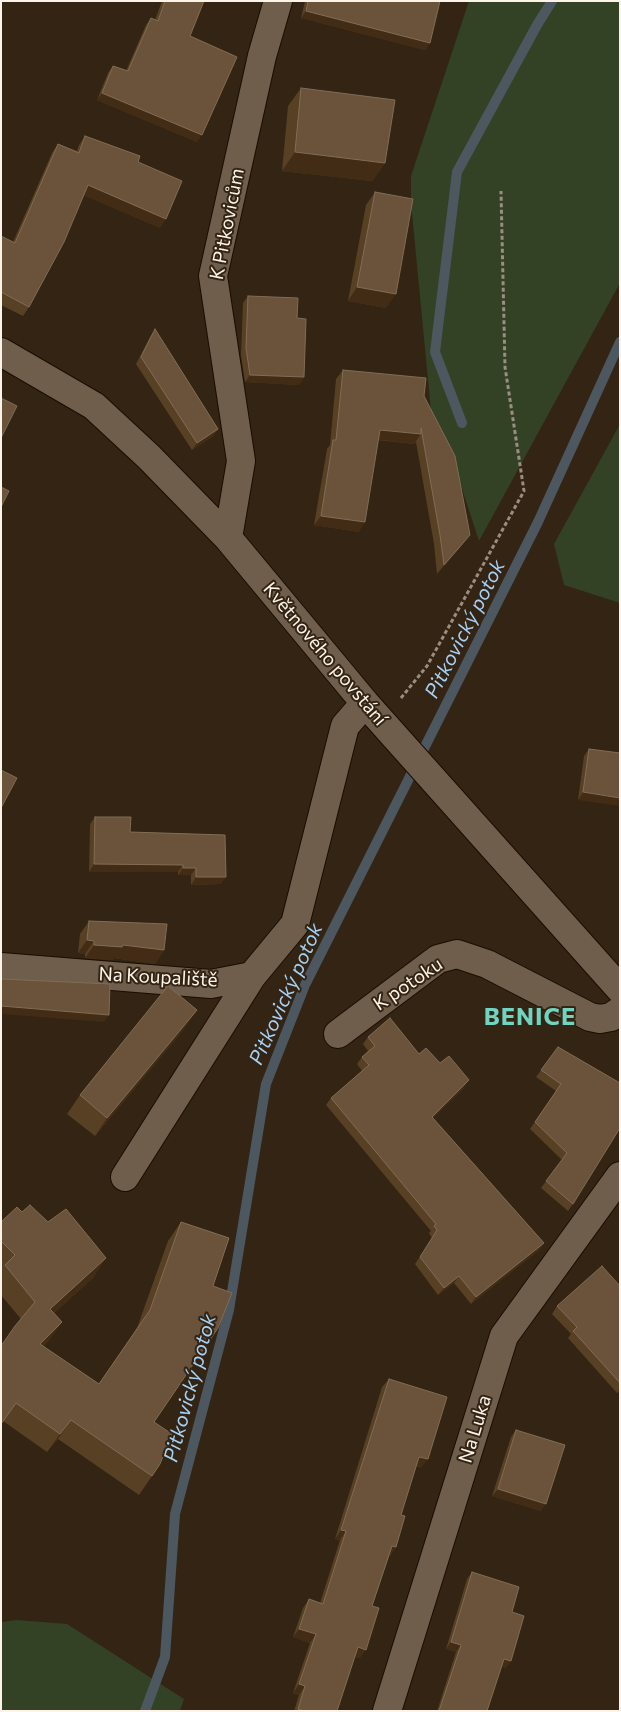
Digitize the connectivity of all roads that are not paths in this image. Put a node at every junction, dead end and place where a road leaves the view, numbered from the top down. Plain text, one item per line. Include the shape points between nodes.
1 (278, 1) edge
2 (1, 352) edge
3 (228, 538) junction
4 (373, 712) junction
5 (1, 967) edge
6 (252, 976) junction
7 (620, 989) edge
8 (620, 1011) edge
9 (338, 1034) dead end
10 (620, 1176) edge
11 (125, 1177) dead end
12 (387, 1711) edge

1 - 3 street, K Pitkovicům via 262,56 212,276 241,461
2 - 3 street, Květnového povstání via 94,406
3 - 4 street, Květnového povstání
4 - 6 street via 345,726 295,924
4 - 7 street, Květnového povstání
5 - 6 street, Na Koupaliště via 210,984
6 - 11 street
8 - 9 street, K potoku via 611,1017 590,1017 486,964 457,954 438,959
10 - 12 street, Na Luka via 504,1336

